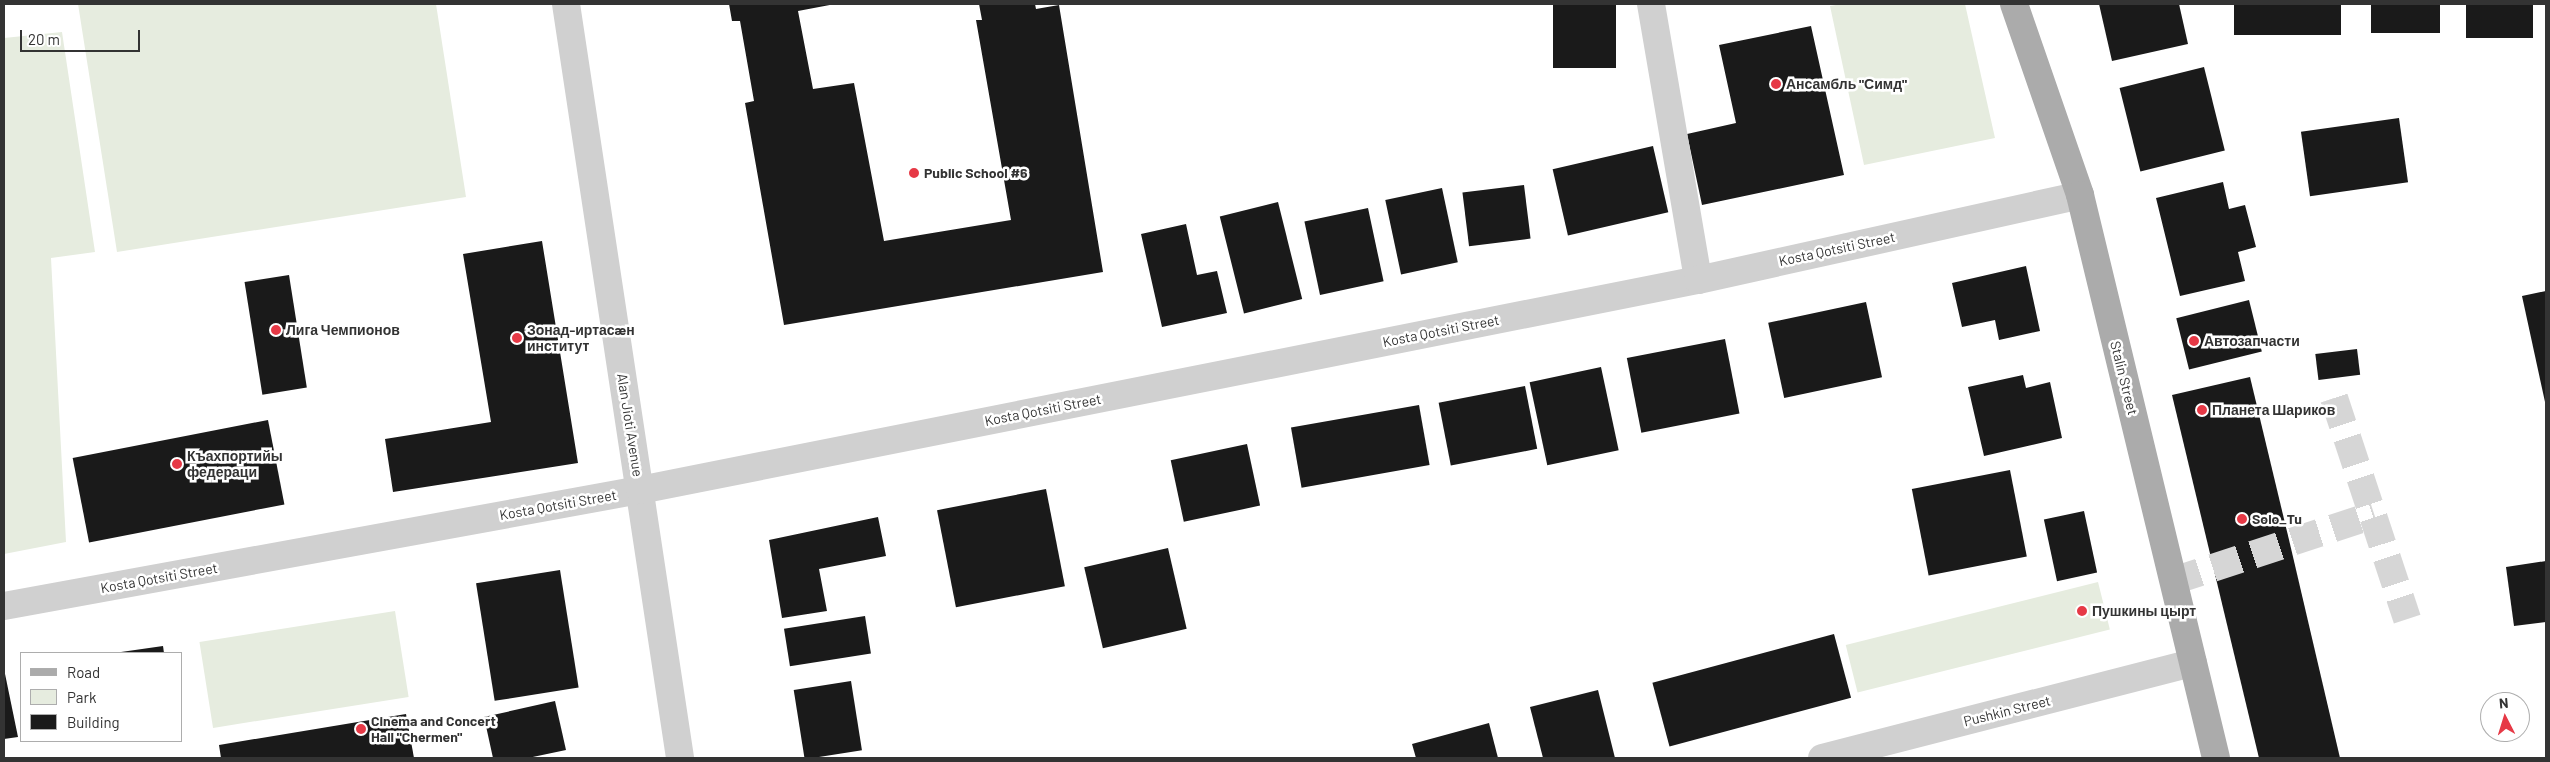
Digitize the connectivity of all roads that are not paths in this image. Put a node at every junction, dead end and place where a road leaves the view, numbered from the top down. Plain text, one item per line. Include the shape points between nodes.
1 (566, 4) edge
2 (1651, 4) edge
3 (2014, 4) edge
4 (2080, 195) junction
5 (1698, 280) junction
6 (640, 490) junction
7 (4, 606) edge
8 (2193, 663) junction
9 (680, 758) edge
10 (1822, 758) edge
11 (2216, 758) edge

1 - 6 street, Alan Jioti Avenue
2 - 5 street
3 - 4 main road, Stalin Street
4 - 5 street, Kosta Qotsiti Street
4 - 8 main road, Stalin Street
5 - 6 street, Kosta Qotsiti Street
6 - 7 street, Kosta Qotsiti Street
6 - 9 street, Alan Jioti Avenue
8 - 10 street, Pushkin Street
8 - 11 main road, Stalin Street

